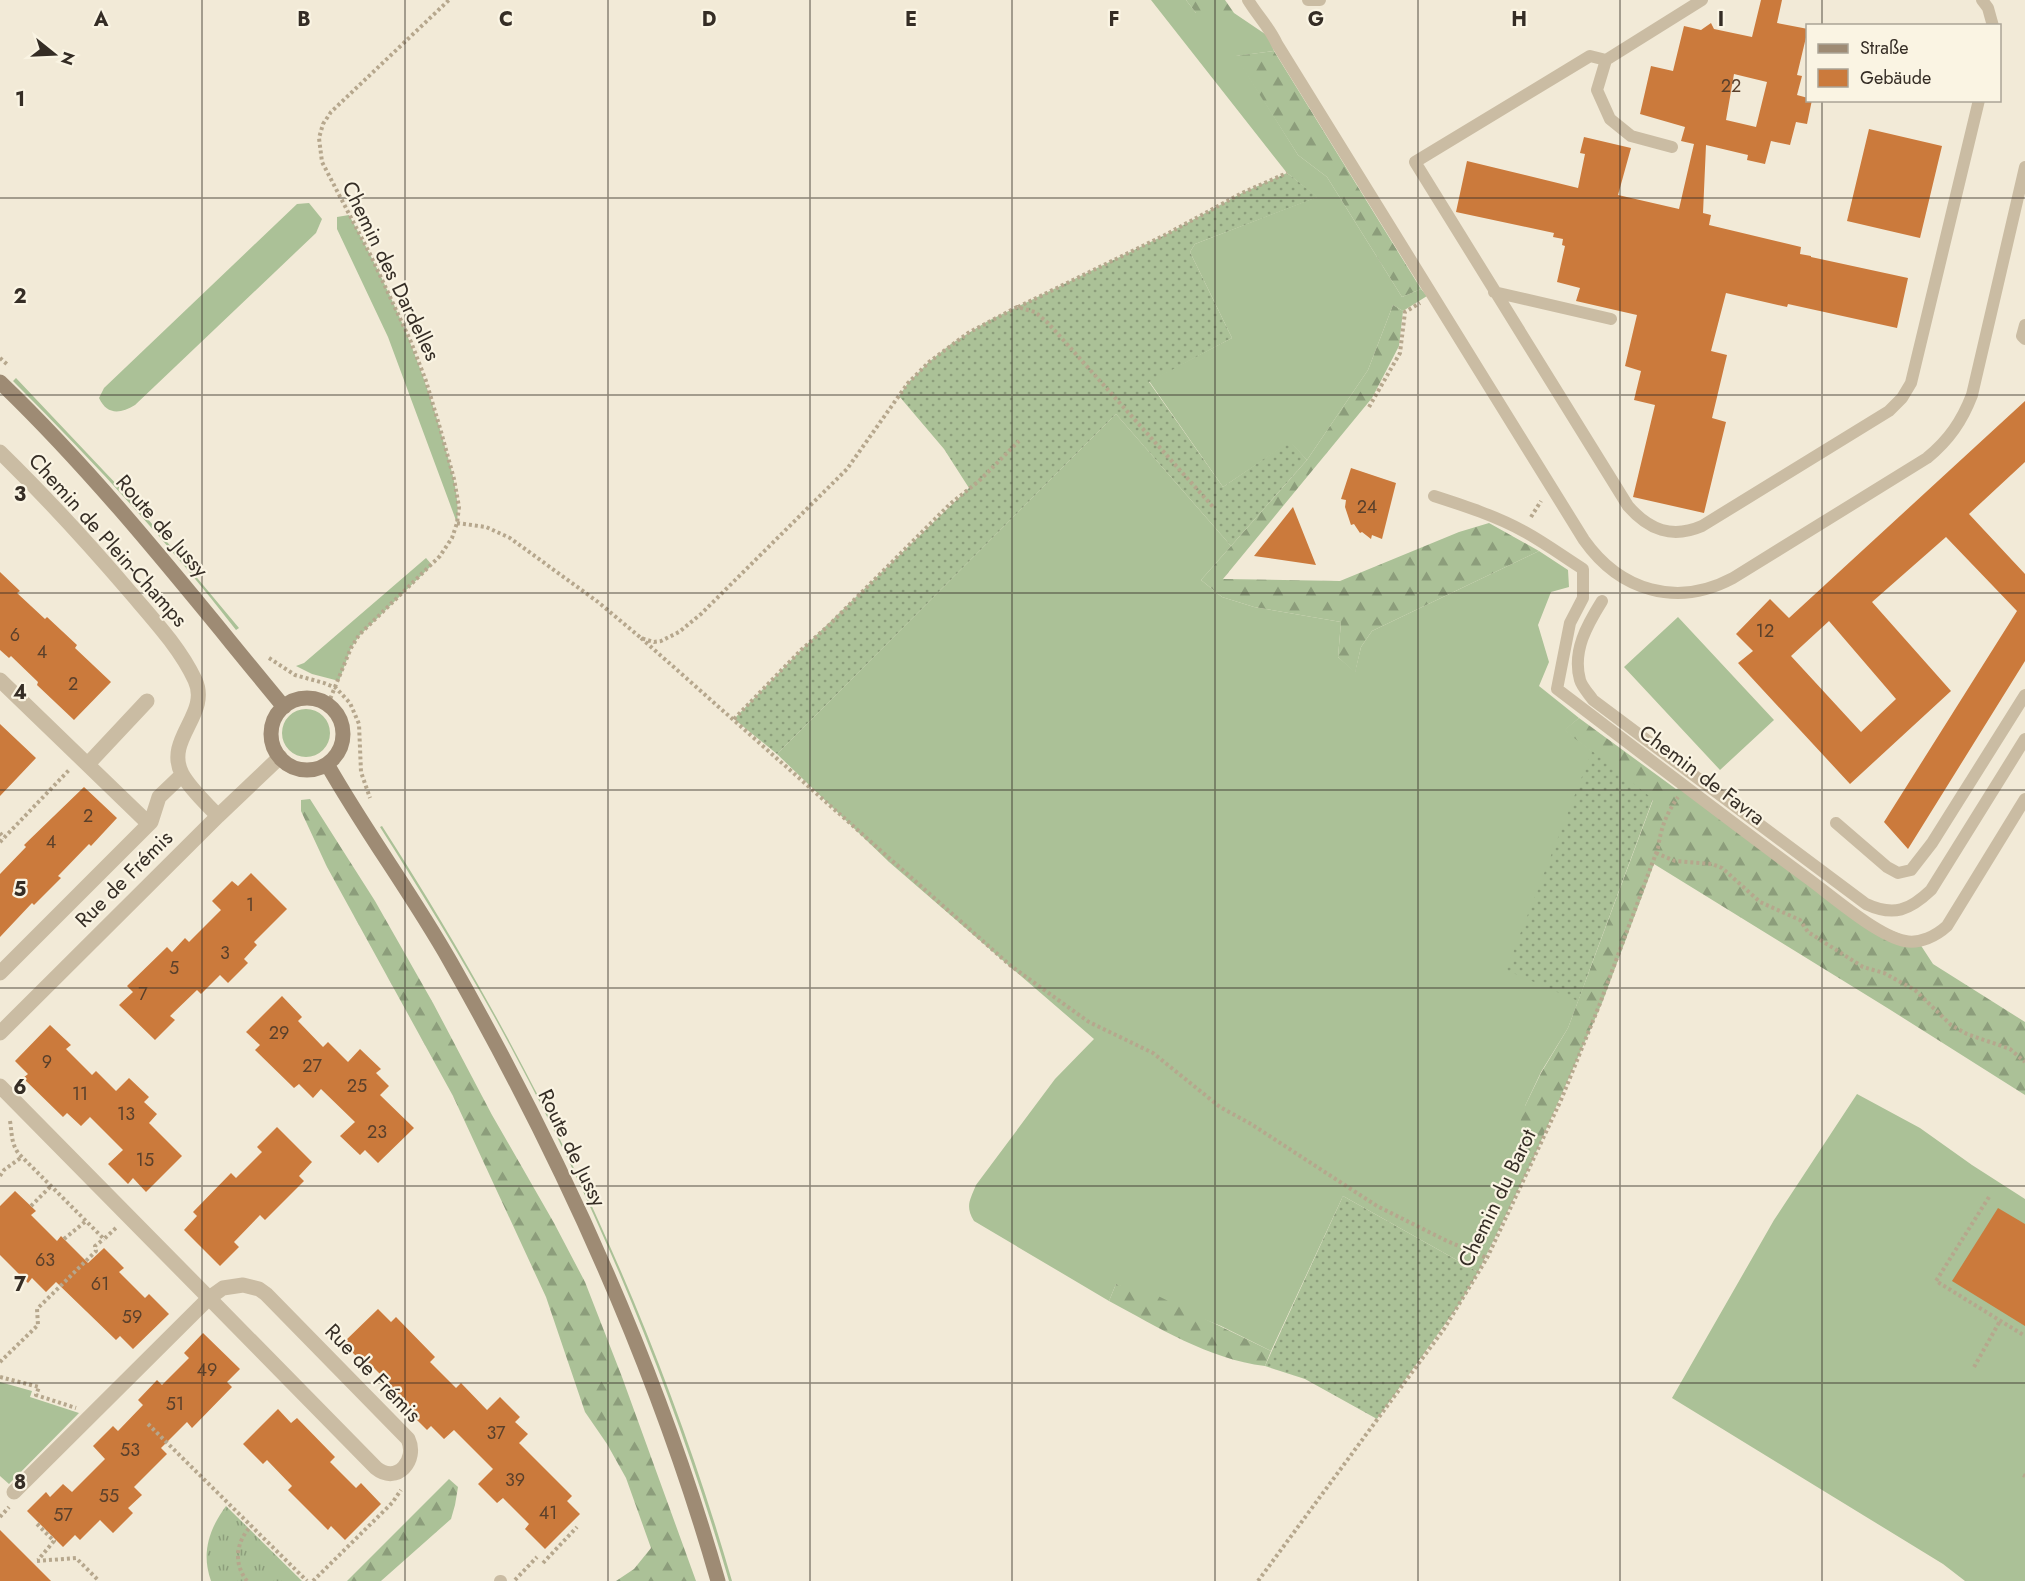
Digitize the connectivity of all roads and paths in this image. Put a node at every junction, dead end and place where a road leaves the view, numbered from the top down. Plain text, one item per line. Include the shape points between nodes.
1 (448, 0) edge
2 (1248, 0) edge
3 (1308, 0) edge
4 (1320, 0) edge
5 (1702, 0) edge
6 (1982, 0) edge
7 (1992, 24) edge
8 (1606, 60) junction
9 (1978, 102) edge
10 (1672, 147) dead end
11 (2025, 167) edge
12 (1287, 173) dead end
13 (1494, 292) junction
14 (1426, 300) dead end
15 (1017, 308) junction
16 (1611, 319) dead end
17 (2025, 325) edge
18 (2025, 339) edge
19 (0, 382) edge
20 (1369, 406) dead end
21 (1019, 441) dead end
22 (0, 452) edge
23 (1434, 496) dead end
24 (1543, 496) dead end
25 (1214, 508) dead end
26 (457, 523) junction
27 (1522, 531) junction
28 (1602, 601) dead end
29 (641, 638) junction
30 (0, 680) edge
31 (2025, 695) edge
32 (147, 701) dead end
33 (328, 704) junction
34 (284, 707) junction
35 (734, 719) junction
36 (2025, 739) edge
37 (280, 758) junction
38 (85, 760) junction
39 (327, 764) junction
40 (182, 775) junction
41 (1685, 787) junction
42 (2025, 799) edge
43 (218, 816) junction
44 (1836, 823) dead end
45 (149, 824) junction
46 (0, 833) edge
47 (4, 838) junction
48 (0, 842) edge
49 (1656, 853) junction
50 (0, 973) edge
51 (0, 1033) edge
52 (2025, 1062) edge
53 (0, 1086) edge
54 (11, 1098) junction
55 (22, 1157) junction
56 (0, 1176) edge
57 (51, 1186) junction
58 (1989, 1197) dead end
59 (31, 1206) dead end
60 (128, 1216) junction
61 (86, 1221) junction
62 (64, 1239) dead end
63 (104, 1239) junction
64 (1487, 1258) junction
65 (209, 1298) junction
66 (2001, 1321) junction
67 (2025, 1336) edge
68 (0, 1362) edge
69 (1974, 1367) dead end
70 (0, 1377) edge
71 (93, 1413) junction
72 (148, 1424) dead end
73 (404, 1469) junction
74 (14, 1492) dead end
75 (37, 1524) dead end
76 (251, 1526) junction
77 (577, 1527) dead end
78 (537, 1557) dead end
79 (543, 1563) dead end
80 (245, 1580) edge
81 (99, 1581) edge
82 (305, 1581) edge
83 (313, 1581) edge
84 (514, 1581) edge
85 (718, 1581) edge
86 (1258, 1581) edge

1 - 26 path, Chemin des Dardelles via 342,99 326,119 319,144 322,162 390,294 426,381 454,479 459,507
2 - 11 lane via 1272,31 1584,540 1619,576 1666,592 1706,590 1733,578 1927,458 1950,438 1972,395
3 - 4 lane
5 - 8 lane
6 - 7 lane
8 - 10 lane via 1598,90 1610,118 1631,136
8 - 13 lane via 1590,56 1416,162
9 - 13 lane via 1907,391 1889,411 1702,526 1672,532 1652,528 1640,520
12 - 15 path
13 - 16 lane
14 - 20 path via 1405,312 1400,353
15 - 25 path via 1035,312 1048,323
15 - 29 path via 968,333 924,366 847,469 689,624 662,641
17 - 18 lane
19 - 34 main road, Route de Jussy via 121,509
21 - 35 path via 859,592
22 - 40 street, Chemin de Plein-Champs via 90,545 150,615 191,672 199,694 178,747
23 - 27 lane, Chemin de Favra via 1481,511
24 - 27 path
26 - 29 path via 486,527 510,538
26 - 33 path, Chemin des Dardelles via 440,556 359,635
27 - 41 lane, Chemin de Favra via 1583,569 1583,598 1570,623 1557,689
28 - 36 lane via 1581,639 1577,661 1581,682 1593,700 1879,910 1901,910 1917,904 1931,890
29 - 35 path
30 - 38 street
31 - 44 lane via 1911,870 1898,873 1887,867
32 - 38 street
33 - 34 main road via 305,698
33 - 39 main road via 341,721 343,734 340,748
34 - 37 main road via 275,718 272,732
35 - 64 path via 1011,966 1089,1022 1153,1053 1220,1107 1377,1206
37 - 39 main road via 301,769
37 - 43 street, Rue de Frémis
38 - 45 street
38 - 47 path
39 - 85 main road, Route de Jussy via 449,959 545,1137 621,1305 685,1477
40 - 43 street
40 - 45 street, Rue de Frémis via 159,797
41 - 42 lane, Chemin de Favra via 1862,919 1895,937 1912,941 1940,933 1947,926
41 - 49 path, Chemin du Barot via 1668,810
43 - 51 street, Rue de Frémis
45 - 50 street, Rue de Frémis
46 - 47 path
47 - 48 path
49 - 52 path via 1675,861 1722,868 1760,902 1800,920 1808,932 1863,967 1884,973 1915,990 1951,1025 2010,1049
49 - 64 path, Chemin du Barot via 1561,1100
53 - 54 street
54 - 55 path via 2,1107 10,1119 15,1148
54 - 60 street
55 - 56 path
55 - 57 path
57 - 59 path
57 - 61 path
58 - 66 path via 1936,1281
60 - 63 path
60 - 65 street
61 - 62 path
61 - 63 path
63 - 68 path via 37,1309 38,1325
64 - 86 path, Chemin du Barot via 1444,1329
65 - 71 street, Rue de Frémis
65 - 73 street via 376,1468 390,1474
65 - 73 street, Rue de Frémis via 232,1286 251,1286 266,1294 408,1439 411,1453
66 - 67 path
66 - 69 path
70 - 71 path via 39,1387 36,1395
71 - 74 street, Rue de Frémis
72 - 76 path
73 - 83 path via 411,1476 392,1503
75 - 81 path via 54,1541 37,1561 76,1558
76 - 80 path via 243,1536 238,1554
76 - 82 path
77 - 79 path
78 - 84 path

